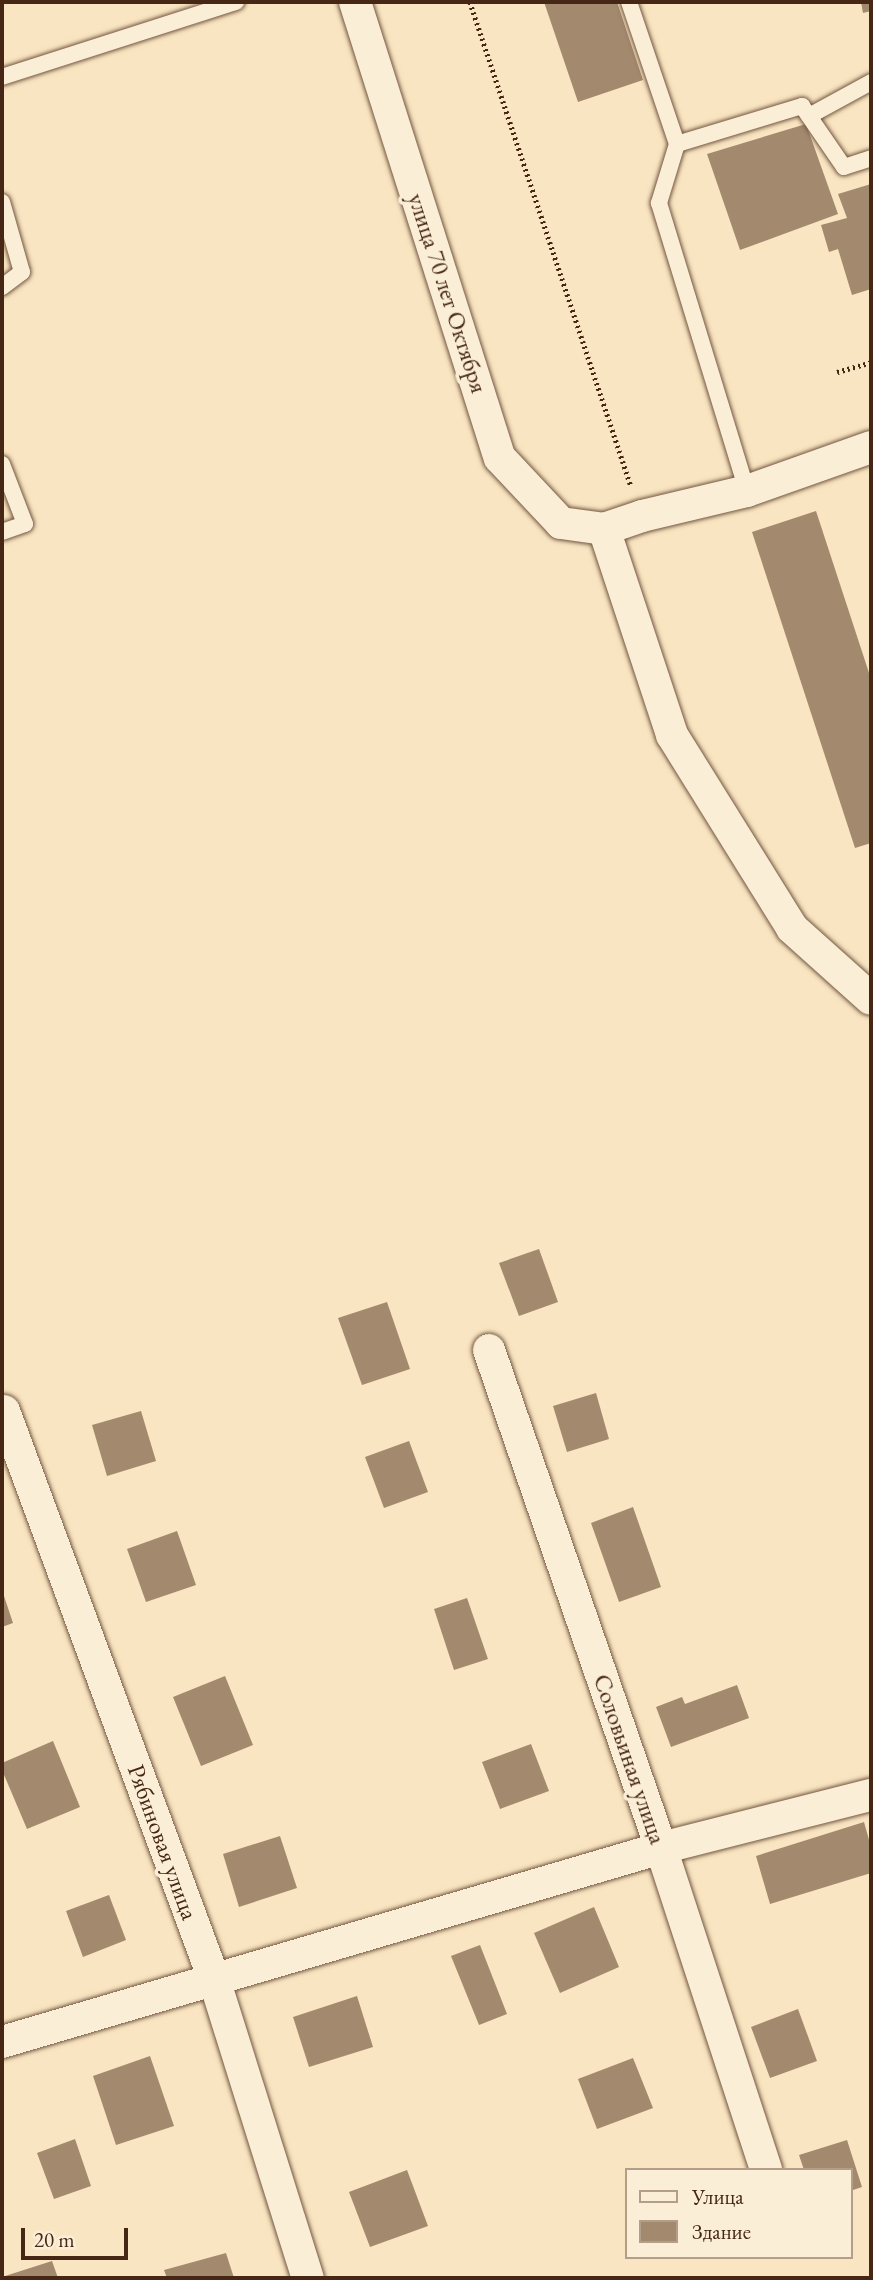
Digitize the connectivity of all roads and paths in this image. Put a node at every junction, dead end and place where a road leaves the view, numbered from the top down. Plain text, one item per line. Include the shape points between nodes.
1 (236, 2) edge
2 (355, 2) edge
3 (470, 2) edge
4 (629, 2) edge
5 (2, 77) edge
6 (871, 82) edge
7 (809, 117) junction
8 (677, 144) junction
9 (871, 158) edge
10 (2, 202) edge
11 (2, 287) edge
12 (871, 362) edge
13 (837, 372) dead end
14 (871, 447) edge
15 (2, 464) edge
16 (747, 491) junction
17 (642, 516) junction
18 (604, 529) junction
19 (2, 532) edge
20 (871, 999) edge
21 (489, 1350) dead end
22 (4, 1411) dead end
23 (871, 1795) edge
24 (661, 1848) junction
25 (215, 1982) junction
26 (2, 2042) edge
27 (765, 2168) edge
28 (308, 2278) edge

1 - 5 lane
2 - 18 street, улица 70 лет Октября via 500,458 561,523
3 - 17 path
4 - 8 lane
6 - 7 lane
7 - 8 lane via 802,106
7 - 9 lane via 844,167
8 - 16 lane via 659,203
10 - 11 lane via 22,272
12 - 13 path
14 - 16 street
15 - 19 lane via 25,524
16 - 17 street
17 - 18 street
18 - 20 street via 672,735 792,928
21 - 24 street, Соловьиная улица
22 - 25 street, Рябиновая улица
23 - 24 street
24 - 25 street
24 - 27 street, Соловьиная улица
25 - 26 street
25 - 28 street, Рябиновая улица

